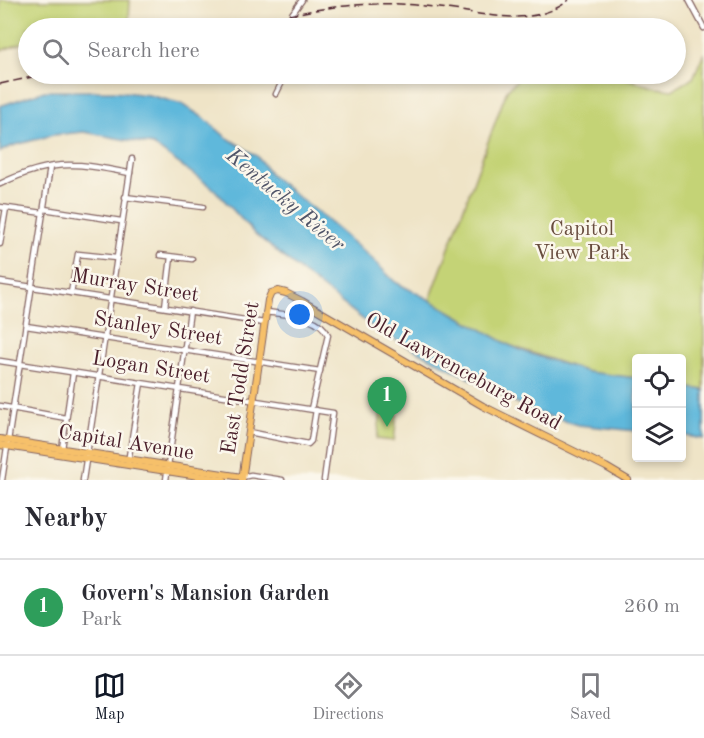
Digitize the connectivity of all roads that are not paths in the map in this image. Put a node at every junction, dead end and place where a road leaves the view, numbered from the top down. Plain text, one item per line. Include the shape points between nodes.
1 (302, 0) edge
2 (689, 0) edge
3 (291, 18) edge
4 (704, 28) edge
5 (281, 84) edge
6 (276, 94) dead end
7 (132, 159) dead end
8 (50, 167) junction
9 (129, 173) junction
10 (0, 183) edge
11 (125, 197) junction
12 (203, 207) dead end
13 (3, 208) edge
14 (43, 211) junction
15 (121, 221) junction
16 (0, 244) edge
17 (160, 255) dead end
18 (171, 257) junction
19 (116, 258) junction
20 (192, 259) dead end
21 (0, 282) edge
22 (32, 287) junction
23 (283, 292) joint
24 (71, 293) junction
25 (111, 299) junction
26 (165, 307) junction
27 (190, 311) junction
28 (266, 312) junction
29 (264, 322) junction
30 (26, 326) junction
31 (105, 338) junction
32 (184, 350) junction
33 (0, 361) edge
34 (259, 362) junction
35 (20, 364) junction
36 (320, 371) junction
37 (73, 373) junction
38 (99, 377) junction
39 (141, 383) junction
40 (179, 389) junction
41 (253, 400) junction
42 (0, 406) edge
43 (14, 408) junction
44 (314, 410) junction
45 (66, 418) junction
46 (249, 432) junction
47 (0, 439) edge
48 (8, 443) junction
49 (0, 445) edge
50 (61, 452) junction
51 (87, 456) junction
52 (128, 462) junction
53 (166, 474) edge
54 (242, 479) edge
55 (2, 480) edge
56 (83, 480) edge
57 (224, 480) edge
58 (282, 480) edge
59 (324, 480) edge
60 (628, 480) edge

1 - 3 street
2 - 4 street
5 - 6 street
7 - 9 street
8 - 9 street via 73,165
8 - 10 street
8 - 14 street
9 - 11 street
11 - 12 street
11 - 15 street
13 - 14 street
13 - 16 street
14 - 15 street
14 - 22 street
15 - 19 street
17 - 18 street
18 - 20 street
18 - 26 street
19 - 24 street via 78,254
19 - 25 street
21 - 22 street, Murray Street
22 - 24 street, Murray Street
22 - 30 street
23 - 28 main road, East Todd Street via 271,293
23 - 60 main road, Old Lawrenceburg Road via 483,406
24 - 25 street, Murray Street
25 - 26 street, Murray Street
25 - 31 street
26 - 27 street, Murray Street
27 - 29 street, Murray Street
27 - 32 street
28 - 29 main road, East Todd Street
28 - 36 street via 306,318 325,328 328,335
29 - 34 main road, East Todd Street
30 - 31 street, Stanley Street
30 - 35 street
31 - 32 street, Stanley Street
31 - 38 street
32 - 34 street, Stanley Street
32 - 40 street
33 - 35 street, Logan Street
34 - 36 street, Stanley Street
34 - 41 main road, East Todd Street
35 - 37 street, Logan Street
35 - 43 street
36 - 44 street
37 - 38 street, Logan Street
37 - 45 street
38 - 39 street, Logan Street
38 - 51 street
39 - 40 street, Logan Street
39 - 52 street
40 - 41 street, Logan Street
40 - 53 street
41 - 44 street, Logan Street
41 - 46 main road, East Todd Street
42 - 43 street
43 - 45 street
43 - 48 street
44 - 46 street via 308,444
44 - 59 street, Logan Street via 333,413
45 - 50 street
46 - 54 main road, East Todd Street
47 - 48 main road, Capital Avenue
48 - 49 main road, Capital Avenue
48 - 50 main road, Capital Avenue
48 - 55 street
50 - 51 main road, Capital Avenue
51 - 52 main road, Capital Avenue
51 - 56 street
52 - 53 main road, Capital Avenue
53 - 54 main road, Capital Avenue
53 - 57 main road, Capital Avenue
54 - 58 street, Capital Avenue via 251,475

